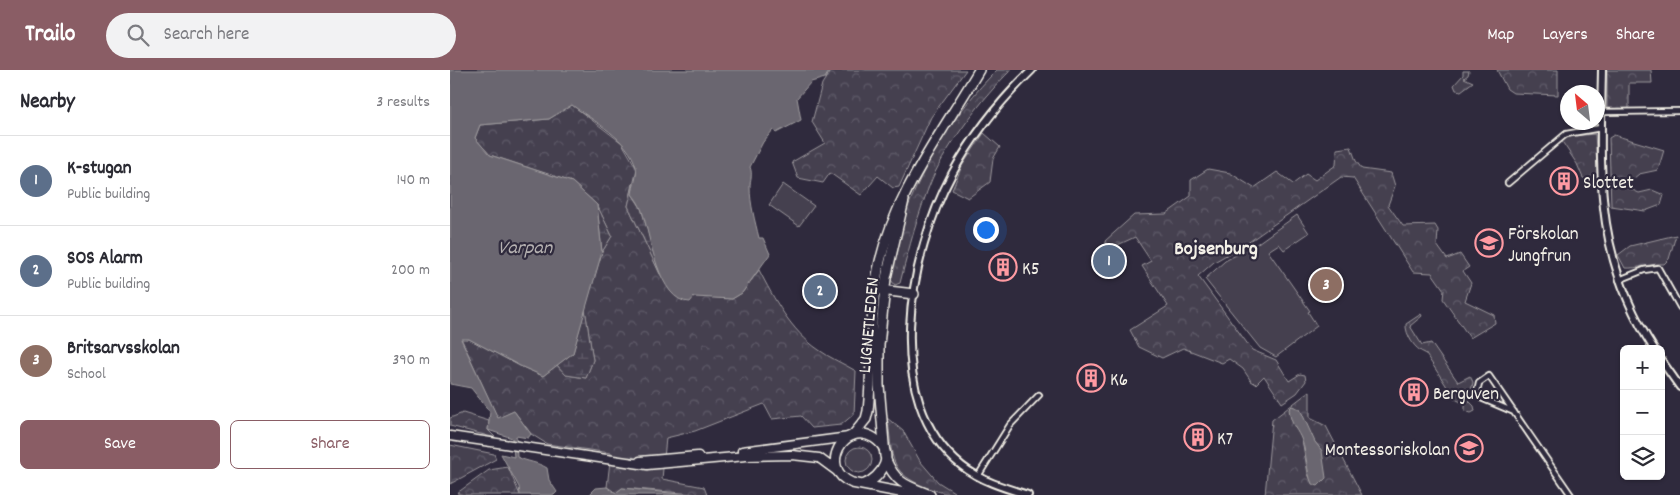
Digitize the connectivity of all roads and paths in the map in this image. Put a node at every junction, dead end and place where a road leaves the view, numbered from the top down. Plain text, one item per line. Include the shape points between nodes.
1 (980, 70) edge
2 (987, 70) edge
3 (1032, 70) edge
4 (1602, 70) edge
5 (1602, 85) edge
6 (970, 86) junction
7 (1680, 111) edge
8 (1605, 112) edge
9 (1590, 130) edge
10 (1602, 130) edge
11 (1508, 183) dead end
12 (1619, 280) junction
13 (880, 290) junction
14 (914, 294) junction
15 (1680, 307) edge
16 (1652, 345) edge
17 (1665, 366) edge
18 (1680, 387) edge
19 (1039, 395) dead end
20 (1514, 412) junction
21 (450, 436) edge
22 (851, 436) junction
23 (886, 458) junction
24 (630, 463) junction
25 (839, 474) junction
26 (978, 476) junction
27 (863, 485) junction
28 (915, 495) edge
29 (930, 495) edge
30 (1028, 495) edge
31 (1571, 495) edge

1 - 6 highway, LUGNETLEDEN
2 - 6 highway, LUGNETLEDEN
3 - 14 street via 992,112 951,176 928,232
4 - 5 street
6 - 13 highway, LUGNETLEDEN via 920,162 898,206 885,242
7 - 8 street
9 - 11 street via 1566,134
10 - 12 street via 1604,215
12 - 15 street via 1658,268
12 - 16 street
13 - 14 highway
13 - 22 highway, LUGNETLEDEN via 868,411 866,419
13 - 23 highway, LUGNETLEDEN via 878,365
14 - 26 street via 912,368 923,417 950,455
17 - 18 street
19 - 26 street via 1010,425
20 - 20 street via 1481,398 1477,392 1479,383 1489,376
20 - 31 street
21 - 24 main road
22 - 23 highway via 874,438
22 - 24 main road via 759,450
22 - 25 highway via 837,449
23 - 27 highway via 879,476
23 - 29 highway via 898,481
24 - 25 main road via 669,465 714,458 792,455 819,458
25 - 27 highway via 849,482
26 - 30 street
27 - 28 highway

